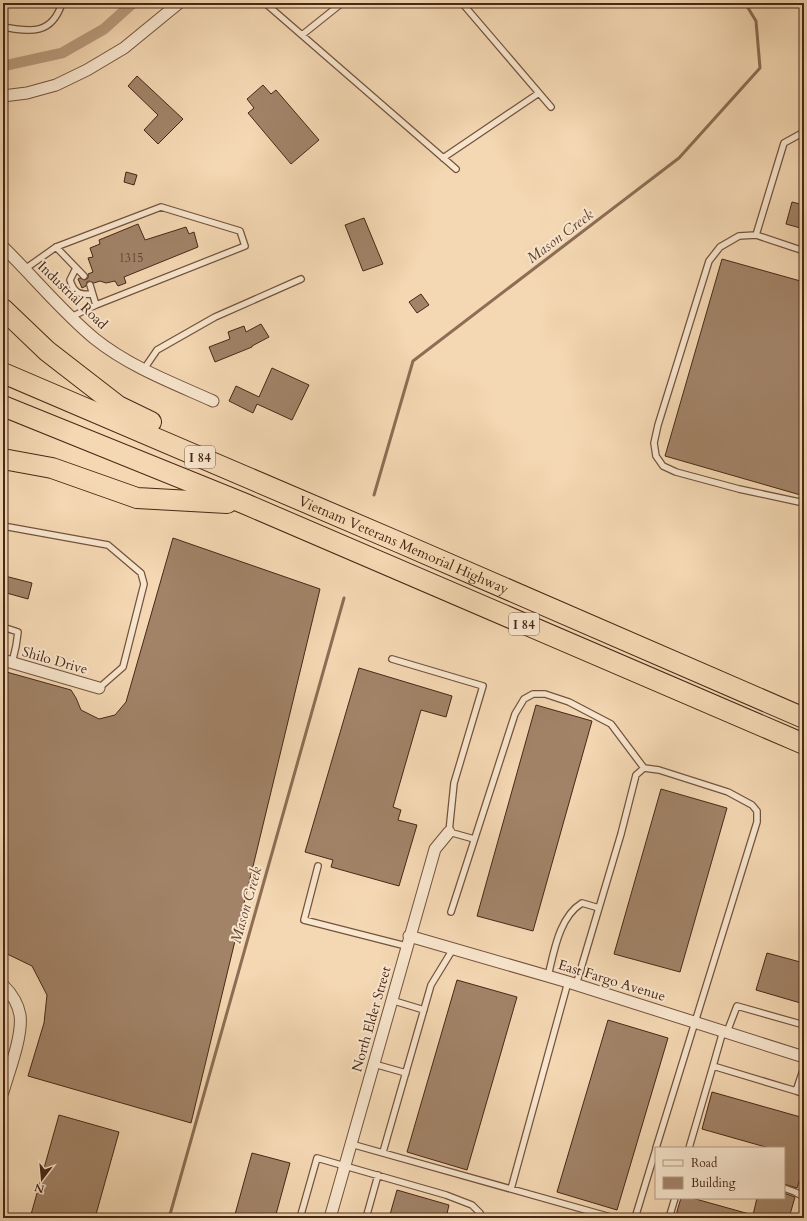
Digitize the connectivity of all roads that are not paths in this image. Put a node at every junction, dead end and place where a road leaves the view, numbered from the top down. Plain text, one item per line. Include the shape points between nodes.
1 (62, 3) edge
2 (179, 3) edge
3 (265, 3) edge
4 (342, 3) edge
5 (462, 3) edge
6 (3, 27) edge
7 (302, 35) junction
8 (539, 93) junction
9 (3, 96) edge
10 (552, 107) dead end
11 (804, 132) edge
12 (443, 158) junction
13 (456, 169) dead end
14 (756, 235) junction
15 (3, 246) edge
16 (56, 248) junction
17 (804, 251) edge
18 (76, 268) junction
19 (25, 269) junction
20 (84, 276) dead end
21 (301, 279) dead end
22 (90, 285) dead end
23 (92, 294) junction
24 (96, 305) junction
25 (3, 309) edge
26 (71, 317) junction
27 (144, 369) junction
28 (3, 373) edge
29 (213, 401) dead end
30 (3, 406) edge
31 (3, 459) edge
32 (804, 503) edge
33 (243, 504) junction
34 (3, 526) edge
35 (396, 541) junction
36 (3, 626) edge
37 (392, 659) dead end
38 (8, 661) edge
39 (99, 688) joint
40 (804, 718) edge
41 (804, 744) edge
42 (644, 768) junction
43 (449, 832) junction
44 (474, 839) junction
45 (318, 866) dead end
46 (599, 908) junction
47 (451, 912) dead end
48 (408, 941) junction
49 (453, 949) junction
50 (548, 976) junction
51 (572, 984) junction
52 (3, 985) edge
53 (391, 1000) junction
54 (424, 1010) junction
55 (695, 1022) junction
56 (804, 1025) edge
57 (725, 1032) junction
58 (804, 1057) edge
59 (374, 1064) junction
60 (713, 1066) junction
61 (804, 1067) edge
62 (406, 1073) junction
63 (796, 1091) junction
64 (3, 1092) edge
65 (804, 1094) edge
66 (351, 1144) junction
67 (656, 1147) edge
68 (689, 1147) edge
69 (655, 1151) edge
70 (383, 1152) junction
71 (345, 1166) junction
72 (378, 1175) junction
73 (785, 1188) edge
74 (511, 1189) junction
75 (804, 1197) edge
76 (675, 1199) edge
77 (300, 1218) edge
78 (330, 1218) edge
79 (366, 1218) edge
80 (481, 1218) edge
81 (614, 1218) edge
82 (635, 1218) edge
83 (669, 1218) edge

1 - 6 lane via 51,24 38,30 22,31
2 - 9 street via 124,48 87,70 56,85
3 - 7 lane
4 - 7 lane
5 - 8 lane
7 - 12 lane
8 - 10 lane
8 - 12 lane
11 - 14 lane via 784,143
12 - 13 lane
14 - 17 lane
14 - 32 lane via 739,236 720,247 709,261 658,425 654,443 656,456 663,466 676,472 739,490
15 - 19 street, Industrial Road
16 - 18 lane
16 - 19 lane
16 - 24 lane via 161,207 240,231 245,246
18 - 20 lane
18 - 23 lane via 70,280 72,286 76,292
19 - 26 street, Industrial Road
21 - 27 lane via 208,320 157,350
22 - 23 lane
23 - 24 lane
24 - 26 lane
25 - 35 highway via 47,351 118,406
26 - 27 street, Industrial Road via 96,339
27 - 29 street, Industrial Road
28 - 35 highway, Vietnam Veterans Memorial Highway / I 84
30 - 33 highway, Vietnam Veterans Memorial Highway / I 84
31 - 33 highway via 52,468 137,498
33 - 41 highway, Vietnam Veterans Memorial Highway / I 84
34 - 39 lane via 108,545 141,573 144,584 123,667
35 - 40 highway, Vietnam Veterans Memorial Highway / I 84
36 - 38 lane via 18,632 16,646
37 - 43 lane via 483,686 454,783
38 - 39 street, Shilo Drive
42 - 44 lane via 611,724 570,702 545,694 533,694 524,699 515,714
42 - 46 lane via 636,775
42 - 55 lane via 659,770 728,792 752,805 757,811 757,822
43 - 44 lane
43 - 48 street, North Elder Street via 435,849
44 - 47 lane
45 - 48 lane via 304,920
46 - 50 lane via 582,903 570,913 556,942
46 - 51 lane
48 - 49 street, East Fargo Avenue
48 - 53 street, North Elder Street
49 - 50 street, East Fargo Avenue
49 - 54 lane via 431,985
50 - 51 street, East Fargo Avenue
51 - 55 street, East Fargo Avenue
51 - 74 lane
52 - 64 street via 13,995 20,1014 19,1036
53 - 54 lane
53 - 59 street, North Elder Street
54 - 62 lane
55 - 57 street, East Fargo Avenue
55 - 67 lane
56 - 57 lane via 737,1006
57 - 58 street, East Fargo Avenue
57 - 60 lane
59 - 62 lane
59 - 66 street, North Elder Street
60 - 63 lane
60 - 68 lane
61 - 63 lane
62 - 70 lane
63 - 65 lane
66 - 70 lane
66 - 71 street, North Elder Street
69 - 82 lane
70 - 74 lane
71 - 72 lane
71 - 77 lane via 317,1158
71 - 78 street, North Elder Street
72 - 79 lane
72 - 80 lane via 472,1205 480,1213
73 - 75 lane
74 - 81 lane
76 - 83 lane

